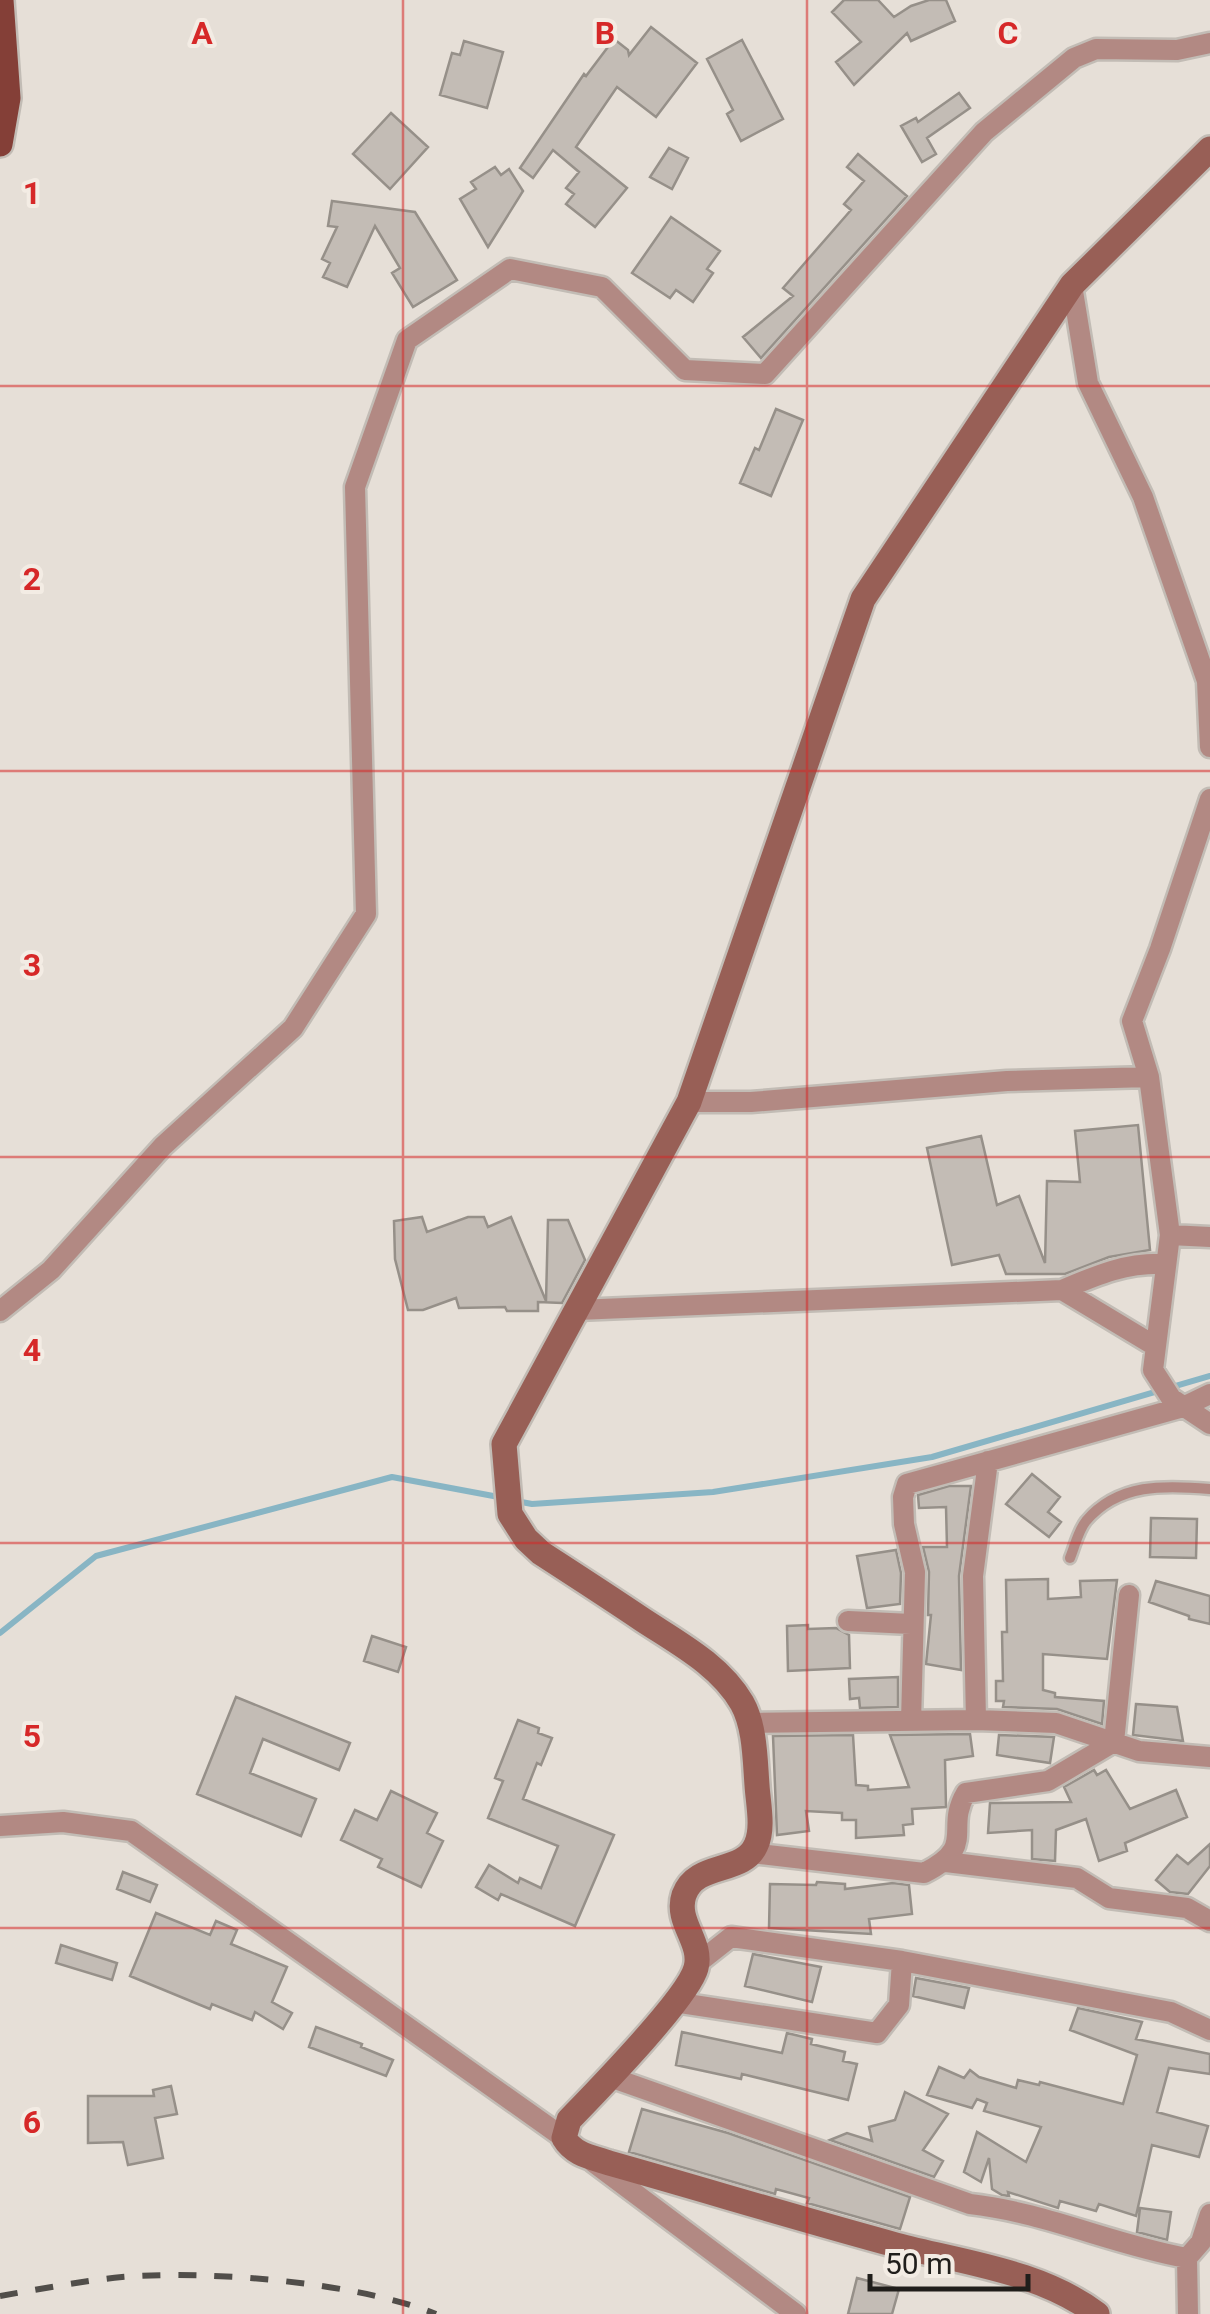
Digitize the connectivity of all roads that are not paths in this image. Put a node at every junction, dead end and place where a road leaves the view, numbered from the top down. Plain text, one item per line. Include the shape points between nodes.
1 (2, 0) edge
2 (1210, 43) edge
3 (0, 144) edge
4 (1210, 149) edge
5 (1072, 284) junction
6 (1210, 746) edge
7 (1210, 799) edge
8 (1149, 1077) junction
9 (689, 1102) junction
10 (1170, 1235) junction
11 (1210, 1237) edge
12 (1166, 1264) junction
13 (1062, 1290) junction
14 (576, 1310) junction
15 (0, 1312) edge
16 (1155, 1346) junction
17 (1210, 1394) edge
18 (1177, 1402) junction
19 (1210, 1424) edge
20 (988, 1461) junction
21 (1210, 1489) edge
22 (1070, 1558) dead end
23 (1129, 1595) dead end
24 (848, 1621) dead end
25 (912, 1624) junction
26 (976, 1720) junction
27 (911, 1721) junction
28 (749, 1723) junction
29 (1114, 1742) junction
30 (1210, 1756) edge
31 (0, 1826) edge
32 (751, 1853) junction
33 (946, 1862) junction
34 (1210, 1896) edge
35 (1187, 1908) junction
36 (1210, 1921) edge
37 (902, 1961) junction
38 (698, 1963) junction
39 (674, 2002) junction
40 (1210, 2030) edge
41 (610, 2077) junction
42 (574, 2146) junction
43 (1210, 2214) edge
44 (1186, 2258) junction
45 (796, 2314) edge
46 (1097, 2314) edge
47 (1188, 2314) edge

1 - 3 main road via 8,98
2 - 15 street via 1096,50 1074,58 984,132 765,374 685,370 602,287 510,269 408,340 355,487 366,914 293,1028 163,1146 51,1270
4 - 5 main road
5 - 6 street via 1088,383 1144,497 1207,681
5 - 9 main road via 863,599
7 - 8 street via 1132,1020
8 - 9 street
8 - 10 street
9 - 14 main road
10 - 11 street
10 - 12 street
12 - 13 street via 1122,1266
12 - 16 street
13 - 14 street
13 - 16 street
14 - 28 main road via 504,1444 510,1514 541,1552 725,1679
16 - 18 street via 1154,1370
17 - 18 street
18 - 19 street
18 - 20 street
20 - 25 street via 907,1484
20 - 26 street via 973,1576
21 - 22 lane via 1165,1485 1117,1497 1083,1524
23 - 29 street
24 - 25 street
25 - 27 street
26 - 27 street
26 - 29 street via 1056,1723
27 - 28 street
28 - 32 main road via 760,1833
29 - 30 street via 1139,1751
29 - 33 street via 1048,1781 966,1793 957,1843
31 - 42 street via 63,1822 131,1831
32 - 33 street via 924,1872
32 - 38 main road via 706,1872 683,1897 681,1915
33 - 35 street via 1077,1878 1109,1898
34 - 35 street
35 - 36 street
37 - 38 street via 731,1937
37 - 39 street via 899,2005 877,2033
37 - 40 street via 1171,2012
38 - 39 main road
39 - 41 main road
41 - 42 main road via 569,2120
41 - 44 street via 970,2204
42 - 45 street
42 - 46 main road via 1042,2282
43 - 44 street via 1202,2242
44 - 47 street

